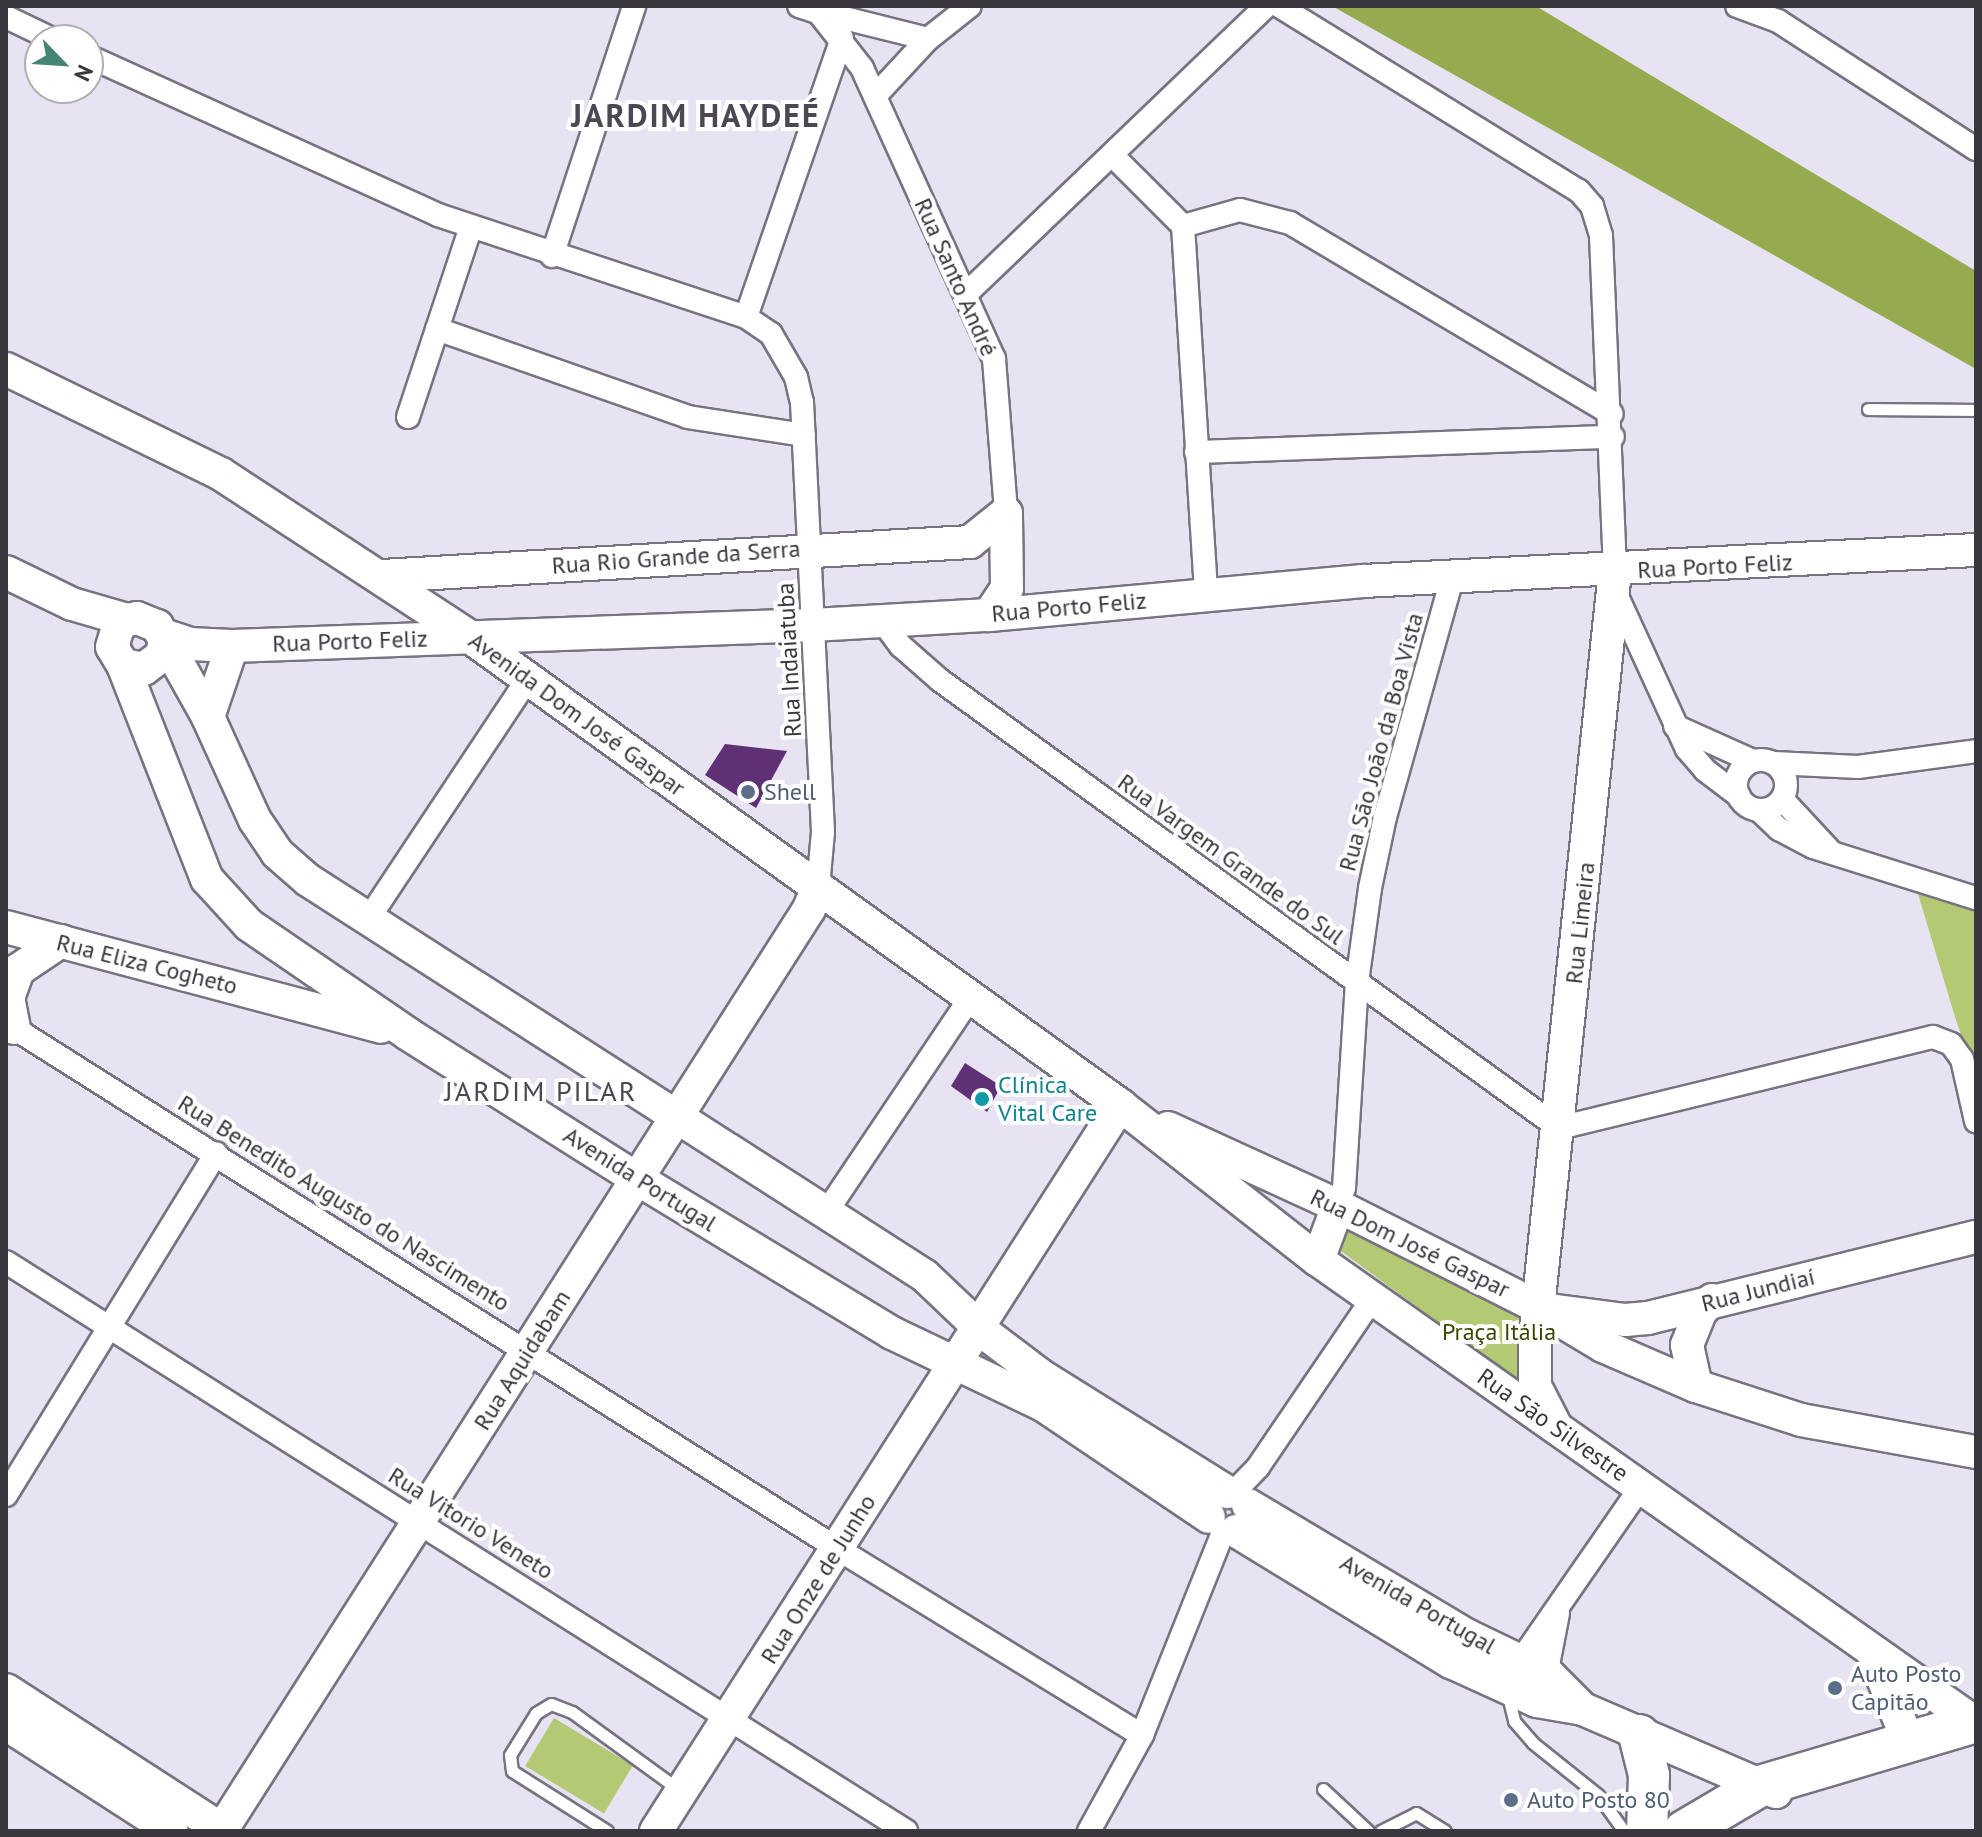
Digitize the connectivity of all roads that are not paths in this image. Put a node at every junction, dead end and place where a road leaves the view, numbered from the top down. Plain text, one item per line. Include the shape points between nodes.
1 (634, 6) edge
2 (970, 6) edge
3 (1266, 6) edge
4 (1279, 6) edge
5 (1737, 6) edge
6 (808, 9) edge
7 (1775, 13) edge
8 (842, 38) junction
9 (928, 39) junction
10 (104, 63) edge
11 (876, 95) junction
12 (1976, 149) edge
13 (1114, 157) junction
14 (1183, 226) junction
15 (471, 227) junction
16 (552, 256) junction
17 (967, 293) junction
18 (746, 317) junction
19 (437, 329) junction
20 (6, 369) edge
21 (1868, 409) dead end
22 (1976, 410) edge
23 (1612, 414) junction
24 (408, 417) dead end
25 (804, 435) junction
26 (1613, 437) junction
27 (1196, 452) junction
28 (1006, 513) junction
29 (970, 542) junction
30 (810, 549) junction
31 (1976, 550) edge
32 (6, 572) edge
33 (382, 576) junction
34 (1452, 578) junction
35 (1007, 580) junction
36 (1614, 580) junction
37 (1206, 594) junction
38 (1045, 611) junction
39 (989, 615) junction
40 (882, 621) junction
41 (813, 625) junction
42 (470, 637) junction
43 (163, 640) junction
44 (121, 644) junction
45 (232, 646) junction
46 (528, 679) junction
47 (208, 717) junction
48 (1675, 726) junction
49 (1976, 751) edge
50 (1764, 762) junction
51 (1822, 767) junction
52 (1784, 795) junction
53 (1739, 796) junction
54 (1759, 810) junction
55 (1832, 853) junction
56 (818, 887) junction
57 (1976, 898) edge
58 (367, 921) junction
59 (6, 927) edge
60 (61, 941) junction
61 (320, 974) junction
62 (1357, 982) junction
63 (971, 997) junction
64 (288, 1000) junction
65 (10, 1025) edge
66 (408, 1034) junction
67 (1120, 1105) junction
68 (674, 1119) junction
69 (1976, 1121) edge
70 (1559, 1128) junction
71 (216, 1153) junction
72 (636, 1178) junction
73 (1338, 1206) junction
74 (825, 1214) junction
75 (1976, 1237) edge
76 (1318, 1260) junction
77 (6, 1262) edge
78 (1372, 1299) junction
79 (1712, 1300) junction
80 (1538, 1307) junction
81 (976, 1324) junction
82 (111, 1326) junction
83 (528, 1349) junction
84 (954, 1358) junction
85 (1696, 1386) junction
86 (1521, 1390) junction
87 (1976, 1452) edge
88 (1641, 1487) junction
89 (6, 1495) edge
90 (1232, 1510) junction
91 (421, 1522) junction
92 (838, 1549) junction
93 (1558, 1613) junction
94 (1874, 1656) junction
95 (1512, 1674) junction
96 (1543, 1688) junction
97 (9, 1707) edge
98 (731, 1717) junction
99 (1975, 1729) edge
100 (1142, 1735) junction
101 (1639, 1735) junction
102 (1908, 1741) junction
103 (1323, 1789) dead end
104 (1773, 1791) junction
105 (682, 1792) junction
106 (172, 1831) edge
107 (222, 1831) edge
108 (607, 1831) edge
109 (656, 1831) edge
110 (906, 1831) edge
111 (1089, 1831) edge
112 (1368, 1831) edge
113 (1381, 1831) edge
114 (1445, 1831) edge
115 (1624, 1831) edge
116 (1647, 1831) edge
117 (1684, 1831) edge
118 (1723, 1831) edge

1 - 16 street
2 - 9 street
3 - 13 street
4 - 23 street, Rua Limeira via 1586,198 1601,236
5 - 7 street
6 - 8 street, Rua Santo André
6 - 9 street
7 - 12 street
8 - 11 street, Rua Santo André
8 - 18 street
9 - 11 street
10 - 15 street, Rua Indaiatuba via 365,185
11 - 17 street, Rua Santo André
13 - 14 street
13 - 17 street
14 - 23 street via 1240,210 1290,223
14 - 27 street
15 - 16 street, Rua Indaiatuba
15 - 19 street
16 - 18 street, Rua Indaiatuba
17 - 28 street, Rua Santo André via 999,381
18 - 25 street, Rua Indaiatuba via 771,334 784,353 802,402
19 - 24 street
19 - 25 street via 674,413
20 - 33 street, Avenida Dom José Gaspar via 221,474
21 - 22 lane
23 - 26 street, Rua Limeira
25 - 30 street, Rua Indaiatuba
26 - 27 street
26 - 36 street, Rua Limeira
27 - 37 street
28 - 29 street
28 - 35 street, Rua Santo André
29 - 30 street, Rua Rio Grande da Serra
29 - 35 street
30 - 33 street, Rua Rio Grande da Serra
30 - 41 street, Rua Indaiatuba
31 - 36 street, Rua Porto Feliz
32 - 44 street, Avenida Portugal via 72,604
33 - 42 street, Avenida Dom José Gaspar
34 - 36 street, Rua Porto Feliz
34 - 37 street, Rua Porto Feliz
34 - 62 street, Rua São João da Boa Vista via 1385,817
35 - 38 street
35 - 39 street
36 - 48 street
36 - 70 street, Rua Limeira
37 - 38 street, Rua Porto Feliz
38 - 39 street, Rua Porto Feliz
39 - 40 street, Rua Porto Feliz
40 - 41 street, Rua Porto Feliz
40 - 62 street, Rua Vargem Grande do Sul via 941,681
41 - 42 street, Rua Porto Feliz
41 - 56 street, Rua Indaiatuba via 823,832
42 - 45 street, Rua Porto Feliz
42 - 46 street, Avenida Dom José Gaspar
43 - 44 street, Rua Porto Feliz via 148,620
43 - 44 street via 154,664 144,669
43 - 45 street, Rua Porto Feliz
43 - 47 street, Avenida Portugal
44 - 61 street, Avenida Portugal via 207,879 249,925
45 - 47 street
46 - 56 street, Avenida Dom José Gaspar
46 - 58 street
47 - 58 street, Avenida Portugal via 255,820 277,853
48 - 50 street
48 - 53 street via 1697,762
49 - 51 street via 1901,764
50 - 51 street
50 - 52 street via 1784,775
50 - 53 street via 1740,771
51 - 52 street
52 - 54 street
52 - 55 street
53 - 54 street
54 - 55 street via 1793,838
55 - 57 street
56 - 63 street, Avenida Dom José Gaspar
56 - 68 street, Rua Aquidabam
58 - 68 street, Avenida Portugal
59 - 60 street, Rua Eliza Cogheto
60 - 64 street, Rua Eliza Cogheto
60 - 65 street via 18,970 8,998
61 - 64 street
61 - 66 street, Avenida Portugal
62 - 70 street, Rua Vargem Grande do Sul
62 - 73 street, Rua São João da Boa Vista via 1344,1188
63 - 67 street, Avenida Dom José Gaspar
63 - 74 street
64 - 66 street, Rua Eliza Cogheto
65 - 71 street, Rua Benedito Augusto do Nascimento
66 - 72 street, Avenida Portugal
67 - 73 street, Rua Dom José Gaspar
67 - 76 street, Rua São Silvestre
67 - 81 street, Rua Onze de Junho
68 - 72 street, Rua Aquidabam
68 - 74 street, Avenida Portugal
69 - 70 street via 1962,1059 1933,1037
70 - 80 street, Rua Limeira
71 - 82 street
71 - 83 street, Rua Benedito Augusto do Nascimento
72 - 83 street, Rua Aquidabam
72 - 84 street, Avenida Portugal via 892,1333
73 - 76 street
73 - 80 street, Rua Dom José Gaspar
74 - 81 street, Avenida Portugal via 933,1282
75 - 79 street, Rua Jundiaí
76 - 78 street, Rua São Silvestre
77 - 82 street, Rua Vitorio Veneto
78 - 86 street, Rua São Silvestre
78 - 90 street
79 - 80 street, Rua Jundiaí via 1625,1320
79 - 85 street via 1700,1312 1687,1345
80 - 85 street, Rua Dom José Gaspar via 1603,1346
80 - 86 street, Rua Limeira
81 - 84 street, Rua Onze de Junho
81 - 90 street, Avenida Portugal
82 - 89 street
82 - 91 street, Rua Vitorio Veneto
83 - 91 street, Rua Aquidabam
83 - 92 street, Rua Benedito Augusto do Nascimento
84 - 90 street, Avenida Portugal
84 - 92 street, Rua Onze de Junho
85 - 87 street, Rua Dom José Gaspar via 1801,1420
86 - 88 street, Rua São Silvestre via 1556,1426
88 - 93 street
88 - 94 street, Rua São Silvestre
90 - 95 street, Avenida Portugal via 1451,1662
90 - 100 street
91 - 98 street, Rua Vitorio Veneto
91 - 107 street, Rua Aquidabam
92 - 98 street, Rua Onze de Junho
92 - 100 street, Rua Benedito Augusto do Nascimento
93 - 95 street
93 - 96 street
94 - 99 street, Rua São Silvestre
94 - 102 street
95 - 96 street, Avenida Portugal
95 - 115 lane via 1514,1721 1598,1795
96 - 101 street, Avenida Portugal
97 - 106 street
97 - 107 street
98 - 105 street, Rua Onze de Junho
98 - 110 street, Rua Vitorio Veneto
99 - 102 highway
99 - 104 highway
100 - 111 street
101 - 104 street, Avenida Portugal
101 - 116 highway via 1649,1775
102 - 104 highway
103 - 112 lane
104 - 117 highway
104 - 118 highway
105 - 108 lane via 572,1712 551,1704 536,1713 510,1755 512,1771
105 - 109 street, Rua Onze de Junho
113 - 114 lane via 1416,1813

